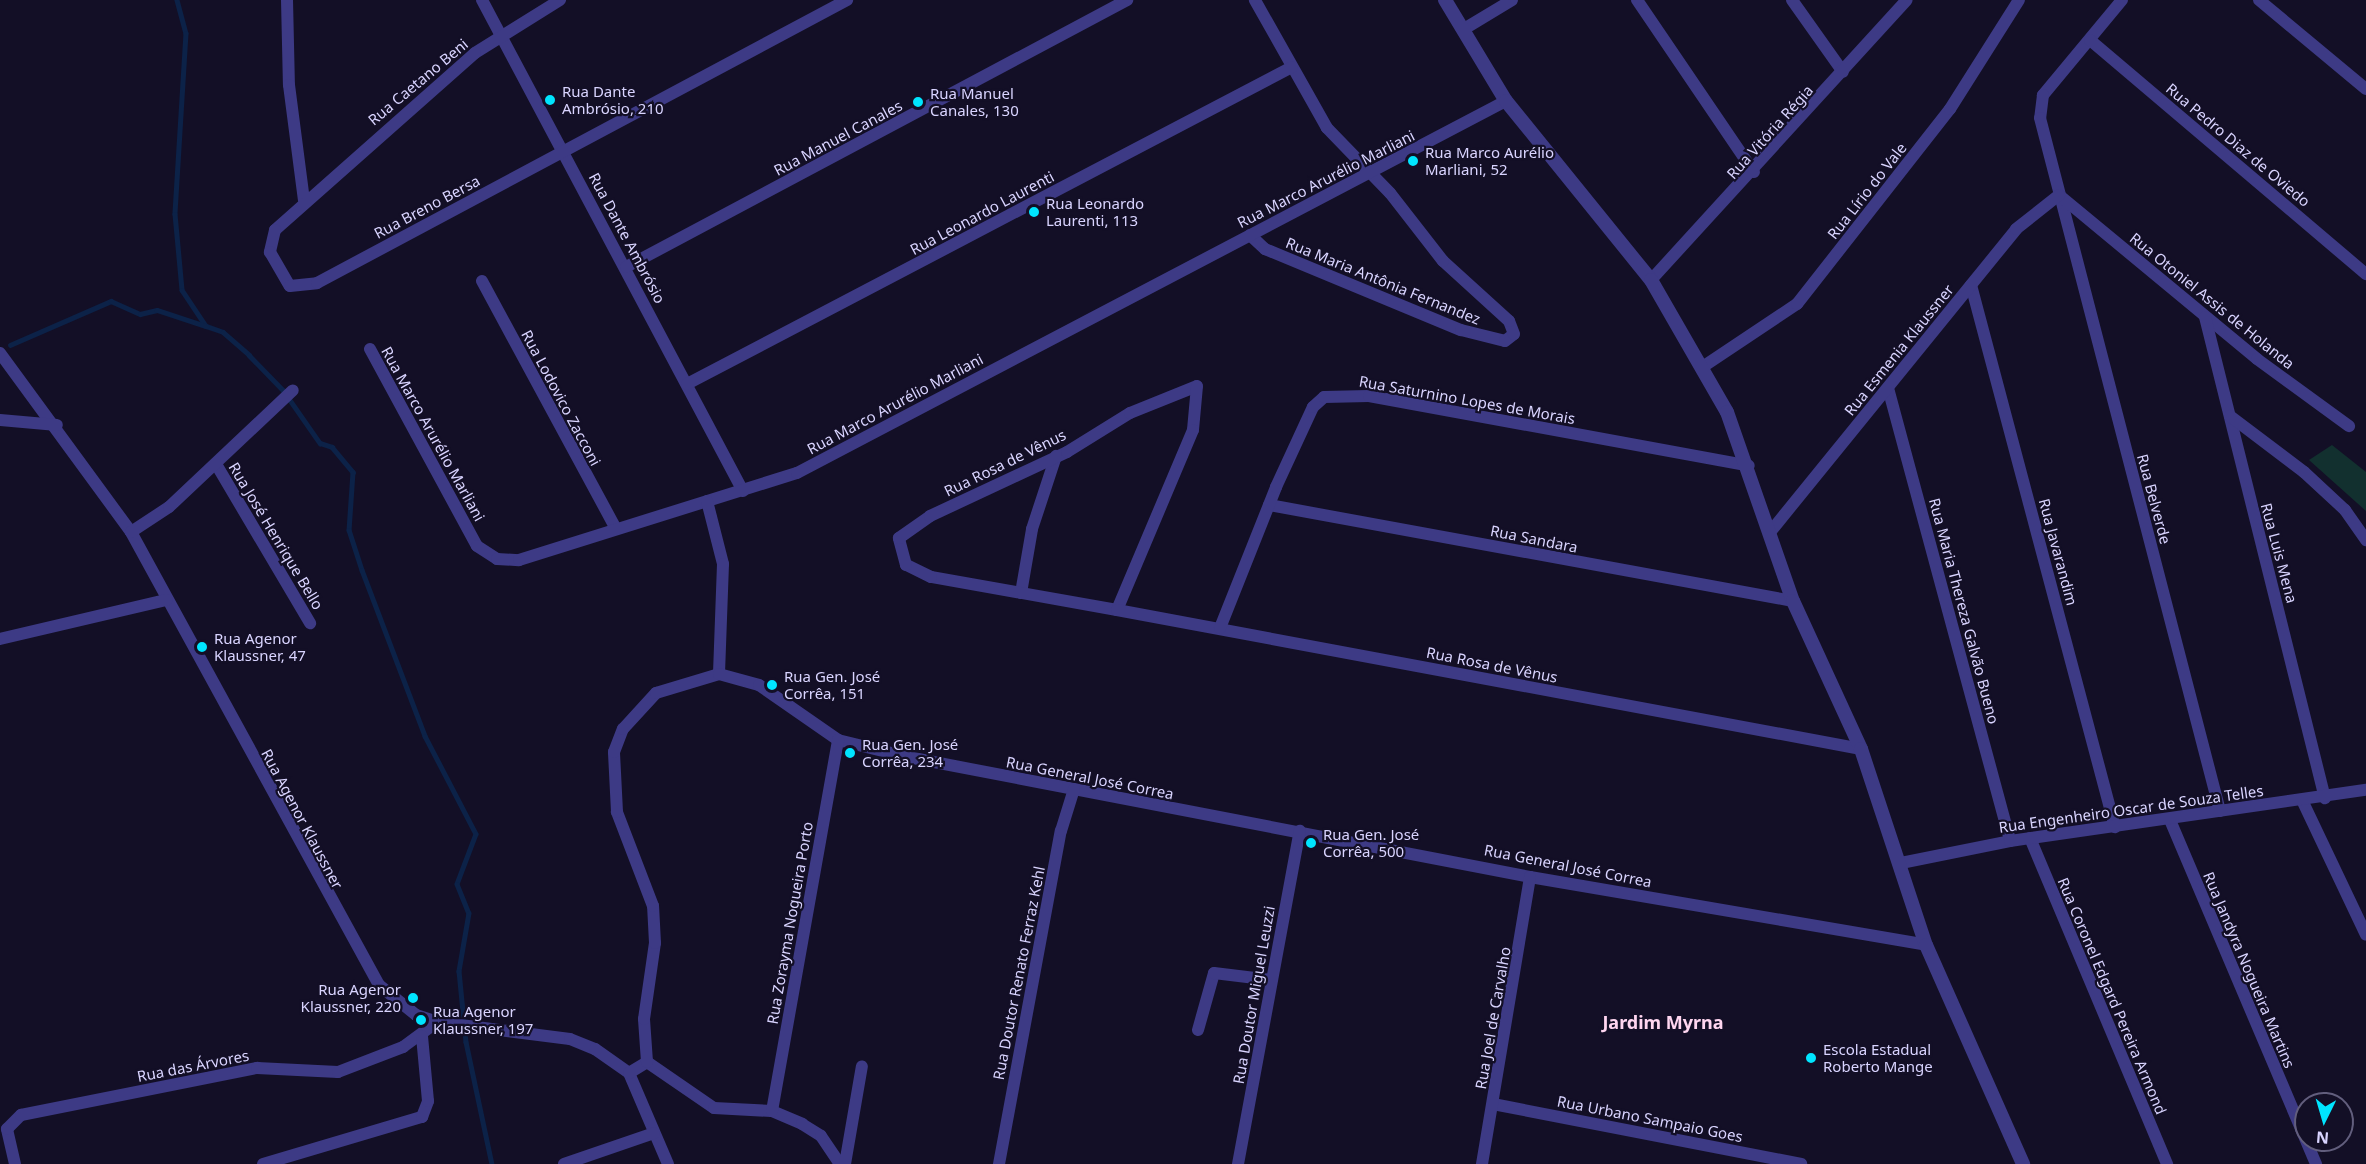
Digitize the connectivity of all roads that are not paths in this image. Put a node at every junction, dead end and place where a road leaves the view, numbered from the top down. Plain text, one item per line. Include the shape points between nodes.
1 (287, 0) edge
2 (482, 0) edge
3 (560, 0) edge
4 (847, 0) edge
5 (1127, 0) edge
6 (1255, 0) edge
7 (1445, 0) edge
8 (1512, 0) edge
9 (1792, 0) edge
10 (1907, 0) edge
11 (2019, 0) edge
12 (2122, 0) edge
13 (2259, 0) edge
14 (1644, 2) edge
15 (1464, 29) junction
16 (500, 33) junction
17 (2090, 40) junction
18 (1292, 67) junction
19 (1843, 72) junction
20 (2366, 90) edge
21 (1506, 101) junction
22 (562, 150) junction
23 (1367, 172) junction
24 (1754, 172) junction
25 (2059, 195) junction
26 (304, 200) junction
27 (1250, 235) junction
28 (626, 267) junction
29 (2366, 274) edge
30 (482, 280) dead end
31 (1651, 280) junction
32 (1971, 285) junction
33 (2205, 317) junction
34 (369, 349) dead end
35 (0, 353) edge
36 (1704, 366) junction
37 (687, 384) junction
38 (1888, 388) junction
39 (293, 390) dead end
40 (2230, 416) junction
41 (0, 420) edge
42 (57, 425) junction
43 (2349, 426) dead end
44 (1056, 456) junction
45 (216, 464) junction
46 (1749, 466) junction
47 (742, 491) junction
48 (707, 501) junction
49 (1269, 505) junction
50 (616, 529) junction
51 (1771, 531) junction
52 (131, 532) junction
53 (2366, 540) edge
54 (1021, 593) junction
55 (166, 600) junction
56 (1793, 601) junction
57 (1117, 610) junction
58 (310, 623) dead end
59 (1221, 628) junction
60 (0, 639) edge
61 (718, 674) junction
62 (838, 740) junction
63 (1861, 749) junction
64 (1074, 789) junction
65 (2366, 790) edge
66 (2325, 798) junction
67 (2302, 800) junction
68 (2220, 811) junction
69 (2170, 820) junction
70 (2115, 826) junction
71 (1300, 831) junction
72 (2030, 838) junction
73 (2010, 841) junction
74 (1901, 863) junction
75 (1530, 876) junction
76 (2366, 900) edge
77 (2356, 911) junction
78 (2366, 935) edge
79 (1926, 945) junction
80 (1272, 980) junction
81 (437, 1022) junction
82 (1198, 1030) dead end
83 (422, 1036) junction
84 (647, 1062) junction
85 (862, 1066) dead end
86 (629, 1072) junction
87 (1493, 1104) junction
88 (772, 1111) junction
89 (654, 1133) junction
90 (15, 1164) edge
91 (263, 1164) edge
92 (564, 1164) edge
93 (668, 1164) edge
94 (840, 1164) edge
95 (845, 1164) edge
96 (999, 1164) edge
97 (1238, 1164) edge
98 (1482, 1164) edge
99 (1801, 1164) edge
100 (2023, 1164) edge
101 (2167, 1164) edge
102 (2316, 1164) edge

1 - 26 street via 289,85
2 - 16 street, Rua Dante Ambrósio
3 - 16 street, Rua Caetano Beni
4 - 22 street, Rua Breno Bersa
5 - 28 street, Rua Manuel Canales
6 - 18 street
7 - 15 street
8 - 15 street
9 - 19 street
10 - 19 street, Rua Vitória Régia
11 - 36 street, Rua Lírio do Vale via 1950,109 1797,304
12 - 17 street, Rua Belverde
13 - 20 street
14 - 24 street
15 - 21 street
16 - 22 street, Rua Dante Ambrósio
16 - 26 street, Rua Caetano Beni
17 - 25 street, Rua Belverde via 2040,104
17 - 29 street, Rua Pedro Diaz de Oviedo
18 - 23 street via 1327,128
18 - 37 street, Rua Leonardo Laurenti
19 - 24 street, Rua Vitória Régia
21 - 23 street, Rua Marco Arurélio Marliani
21 - 31 street
22 - 26 street, Rua Breno Bersa via 317,283 297,288 282,276 269,243
22 - 28 street, Rua Dante Ambrósio
23 - 27 street, Rua Marco Arurélio Marliani
23 - 27 street, Rua Maria Antônia Fernandez via 1443,261 1509,321 1511,339 1494,339 1451,326 1264,249
24 - 31 street, Rua Vitória Régia
25 - 32 street, Rua Esmenia Klaussner via 2016,229
25 - 33 street, Rua Otoniel Assis de Holanda
25 - 68 street, Rua Belverde
27 - 47 street, Rua Marco Arurélio Marliani via 824,460
28 - 37 street, Rua Dante Ambrósio
30 - 50 street, Rua Lodovico Zacconi
31 - 36 street
32 - 38 street, Rua Esmenia Klaussner
32 - 70 street, Rua Javarandim
33 - 40 street, Rua Luis Mena
33 - 43 street, Rua Otoniel Assis de Holanda
34 - 50 street, Rua Marco Arurélio Marliani via 487,555 519,560
35 - 42 street, Rua Agenor Klaussner
36 - 46 street
37 - 47 street, Rua Dante Ambrósio
38 - 51 street, Rua Esmenia Klaussner
38 - 73 street, Rua Maria Thereza Galvão Bueno
39 - 45 street
40 - 53 street via 2304,472 2345,510
40 - 66 street, Rua Luis Mena
41 - 42 street
42 - 52 street, Rua Agenor Klaussner
44 - 54 street via 1032,529
44 - 54 street, Rua Rosa de Vênus via 940,511 898,538 900,557 914,571
44 - 57 street, Rua Rosa de Vênus via 1130,413 1197,386 1193,430
45 - 52 street via 162,513
45 - 58 street, Rua José Henrique Bello
46 - 49 street, Rua Saturnino Lopes de Morais via 1341,393 1324,397 1313,407
46 - 51 street
47 - 48 street, Rua Marco Arurélio Marliani
48 - 50 street, Rua Marco Arurélio Marliani
48 - 61 street via 723,564
49 - 56 street, Rua Sandara
49 - 59 street, Rua Saturnino Lopes de Morais
51 - 56 street
52 - 55 street, Rua Agenor Klaussner
54 - 57 street, Rua Rosa de Vênus
55 - 60 street
55 - 81 street, Rua Agenor Klaussner via 365,967 396,1002
56 - 63 street
57 - 59 street, Rua Rosa de Vênus
59 - 63 street, Rua Rosa de Vênus
61 - 62 street, Rua General José Correa via 759,685
61 - 84 street via 656,693 623,729 614,752 617,812 653,906 655,943 644,1019
62 - 64 street, Rua General José Correa
62 - 88 street, Rua Zorayma Nogueira Porto
63 - 74 street
64 - 71 street, Rua General José Correa
64 - 96 street, Rua Doutor Renato Ferraz Kehl via 1061,831
65 - 66 street, Rua Engenheiro Oscar de Souza Telles
66 - 67 street, Rua Engenheiro Oscar de Souza Telles
67 - 68 street, Rua Engenheiro Oscar de Souza Telles
67 - 77 street
68 - 69 street, Rua Engenheiro Oscar de Souza Telles
69 - 70 street, Rua Engenheiro Oscar de Souza Telles
69 - 102 street, Rua Jandyra Nogueira Martins
70 - 72 street, Rua Engenheiro Oscar de Souza Telles
71 - 75 street, Rua General José Correa
71 - 80 street, Rua Doutor Miguel Leuzzi
72 - 73 street, Rua Engenheiro Oscar de Souza Telles
72 - 101 street, Rua Coronel Edgard Pereira Armond
73 - 74 street, Rua Engenheiro Oscar de Souza Telles
74 - 79 street
75 - 79 street, Rua General José Correa
75 - 87 street, Rua Joel de Carvalho
76 - 77 street
77 - 78 street
79 - 100 street
80 - 82 street via 1214,973
80 - 97 street, Rua Doutor Miguel Leuzzi
81 - 83 street, Rua das Árvores
81 - 86 street, Rua Agenor Klaussner via 570,1039
83 - 90 street, Rua das Árvores via 338,1072 257,1068 21,1114 7,1129
83 - 91 street via 428,1101 422,1117
84 - 86 street
84 - 88 street via 714,1108
85 - 95 street
86 - 89 street
87 - 98 street, Rua Joel de Carvalho
87 - 99 street, Rua Urbano Sampaio Goes
88 - 94 street via 821,1136
89 - 92 street
89 - 93 street

